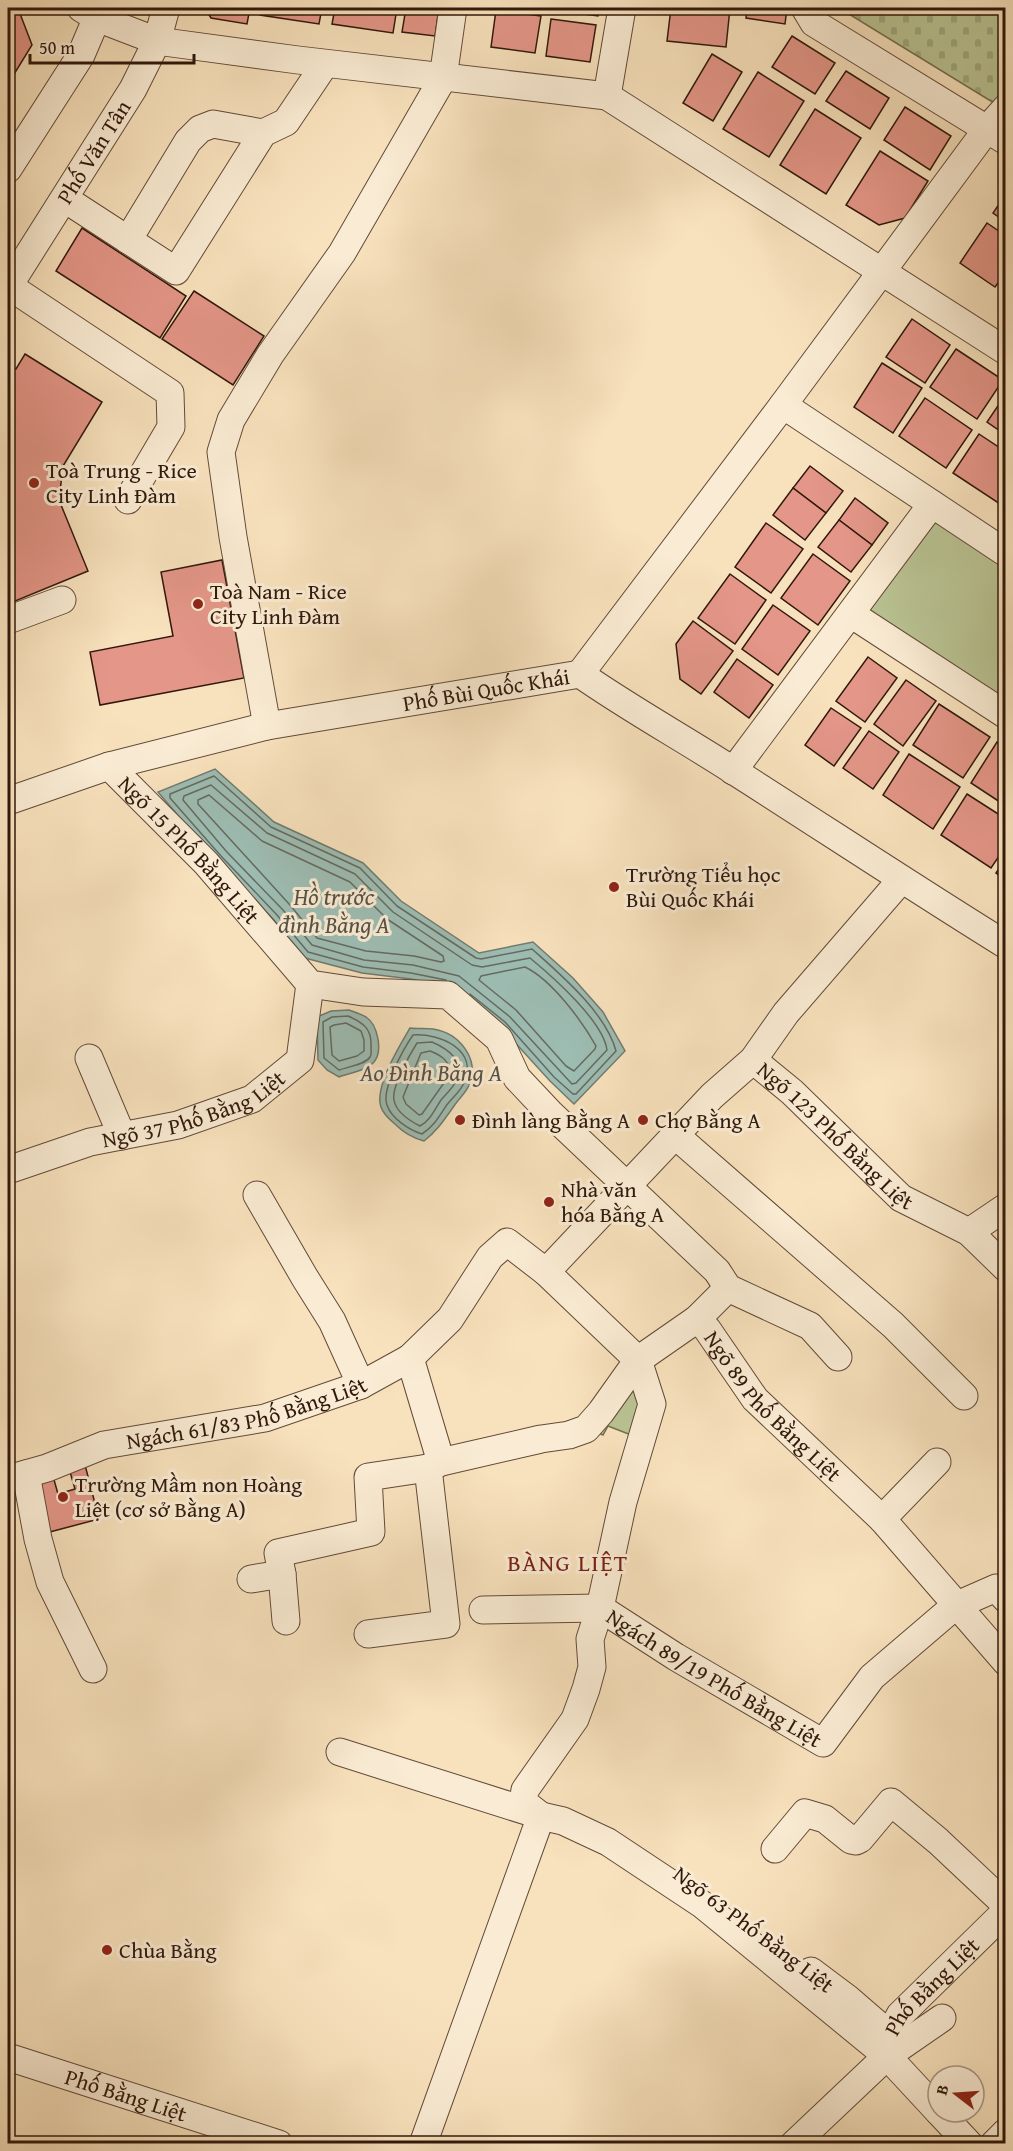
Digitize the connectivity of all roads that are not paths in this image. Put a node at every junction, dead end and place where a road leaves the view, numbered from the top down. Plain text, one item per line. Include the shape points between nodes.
1 (166, 8) edge
2 (453, 8) edge
3 (622, 8) edge
4 (806, 8) edge
5 (93, 11) edge
6 (157, 41) junction
7 (325, 64) junction
8 (444, 78) junction
9 (607, 96) junction
10 (1005, 108) edge
11 (263, 133) junction
12 (996, 135) edge
13 (8, 169) edge
14 (64, 199) junction
15 (128, 240) junction
16 (883, 271) junction
17 (8, 286) edge
18 (1005, 351) edge
19 (783, 405) junction
20 (128, 500) dead end
21 (932, 504) junction
22 (1005, 553) edge
23 (62, 600) dead end
24 (851, 614) junction
25 (8, 620) edge
26 (580, 675) junction
27 (1005, 715) edge
28 (267, 726) junction
29 (109, 766) junction
30 (733, 771) junction
31 (8, 801) edge
32 (901, 880) junction
33 (1005, 945) edge
34 (310, 984) junction
35 (89, 1058) dead end
36 (753, 1060) junction
37 (675, 1135) junction
38 (122, 1136) junction
39 (8, 1170) edge
40 (627, 1185) junction
41 (257, 1195) dead end
42 (1005, 1207) edge
43 (969, 1232) junction
44 (1005, 1268) edge
45 (546, 1272) junction
46 (728, 1288) junction
47 (697, 1319) junction
48 (837, 1357) dead end
49 (411, 1358) junction
50 (638, 1360) junction
51 (361, 1385) junction
52 (964, 1396) dead end
53 (937, 1462) dead end
54 (435, 1465) junction
55 (17, 1476) edge
56 (882, 1520) junction
57 (282, 1574) junction
58 (251, 1579) dead end
59 (1005, 1599) edge
60 (955, 1606) junction
61 (600, 1608) junction
62 (483, 1610) dead end
63 (286, 1621) dead end
64 (369, 1623) dead end
65 (1005, 1662) edge
66 (93, 1669) dead end
67 (340, 1752) dead end
68 (541, 1816) junction
69 (616, 1828) dead end
70 (775, 1849) dead end
71 (1005, 1905) edge
72 (1005, 1911) edge
73 (942, 2018) dead end
74 (888, 2046) junction
75 (8, 2057) edge
76 (926, 2094) edge
77 (951, 2124) edge
78 (1005, 2132) edge
79 (279, 2144) edge
80 (423, 2144) edge
81 (794, 2144) edge
82 (969, 2144) edge
83 (994, 2144) edge

1 - 6 street, Phố Văn Tân
2 - 8 street
3 - 9 street
4 - 12 street via 814,23
5 - 6 street
5 - 13 street via 81,55
6 - 7 street
6 - 14 street, Phố Văn Tân via 133,88
7 - 8 street
7 - 11 street via 286,122
8 - 9 street
8 - 28 street via 342,253 270,355 231,420 221,452
9 - 16 street
10 - 12 street
11 - 15 street via 213,124 200,129 188,141
11 - 15 street via 176,271
12 - 16 street
14 - 15 street
14 - 17 street, Phố Văn Tân
16 - 18 street
16 - 19 street
17 - 20 street via 170,393 171,427
19 - 21 street
19 - 26 street
21 - 22 street
21 - 24 street
23 - 25 street
24 - 27 street
24 - 30 street
26 - 28 street, Phố Bùi Quốc Khái
26 - 30 street, Phố Bùi Quốc Khái
28 - 29 street, Phố Bùi Quốc Khái
29 - 31 street, Phố Bùi Quốc Khái
29 - 34 street, Ngõ 15 Phố Bằng Liệt via 206,863
30 - 32 street, Phố Bùi Quốc Khái
32 - 33 street, Phố Bùi Quốc Khái
32 - 36 street via 786,1013
34 - 38 street, Ngõ 37 Phố Bằng Liệt via 300,1060 252,1099 178,1125
34 - 40 street via 363,992 448,995 499,1039 517,1078
35 - 38 street
36 - 37 street, Ngõ 123 Phố Bằng Liệt
36 - 43 street, Ngõ 123 Phố Bằng Liệt via 792,1092 901,1197
37 - 40 street, Ngõ 123 Phố Bằng Liệt
37 - 52 street via 893,1325
38 - 39 street, Ngõ 37 Phố Bằng Liệt via 90,1142
40 - 45 street, Ngõ 123 Phố Bằng Liệt
40 - 46 street via 717,1271
41 - 51 street, Ngách 61/83 Phố Bằng Liệt via 332,1321
42 - 43 street
43 - 44 street, Ngõ 123 Phố Bằng Liệt
45 - 49 street, Ngách 89/19 Phố Bằng Liệt via 507,1242 490,1257 450,1319
45 - 50 street, Ngách 89/19 Phố Bằng Liệt
46 - 47 street, Ngõ 89 Phố Bằng Liệt
46 - 48 street via 810,1326
47 - 50 street
47 - 56 street, Ngõ 89 Phố Bằng Liệt via 756,1399
49 - 51 street
49 - 54 street
50 - 54 street via 586,1429
50 - 61 street, Ngách 89/19 Phố Bằng Liệt via 652,1404 623,1502
51 - 55 street, Ngách 61/83 Phố Bằng Liệt via 264,1418 104,1445
53 - 56 street
54 - 57 street via 368,1477 371,1532 278,1553
54 - 64 street via 446,1624
55 - 66 street via 50,1582
56 - 60 street, Ngõ 89 Phố Bằng Liệt
57 - 58 street
57 - 63 street
59 - 60 street via 996,1588
60 - 61 street, Ngách 89/19 Phố Bằng Liệt via 872,1677 823,1743
60 - 65 street, Ngõ 89 Phố Bằng Liệt
61 - 62 street
61 - 68 street via 590,1639 592,1667 575,1719 525,1790 523,1802
67 - 68 street via 392,1760
68 - 74 street via 563,1821 608,1842 703,1905
68 - 80 street
69 - 74 street, Ngõ 63 Phố Bằng Liệt via 828,1984
70 - 71 street via 805,1813 825,1819 856,1841 891,1802
72 - 74 street, Phố Bằng Liệt via 900,2015
73 - 74 street
74 - 76 street
74 - 81 street, Phố Bằng Liệt
75 - 79 street, Phố Bằng Liệt
77 - 82 street
78 - 83 street

